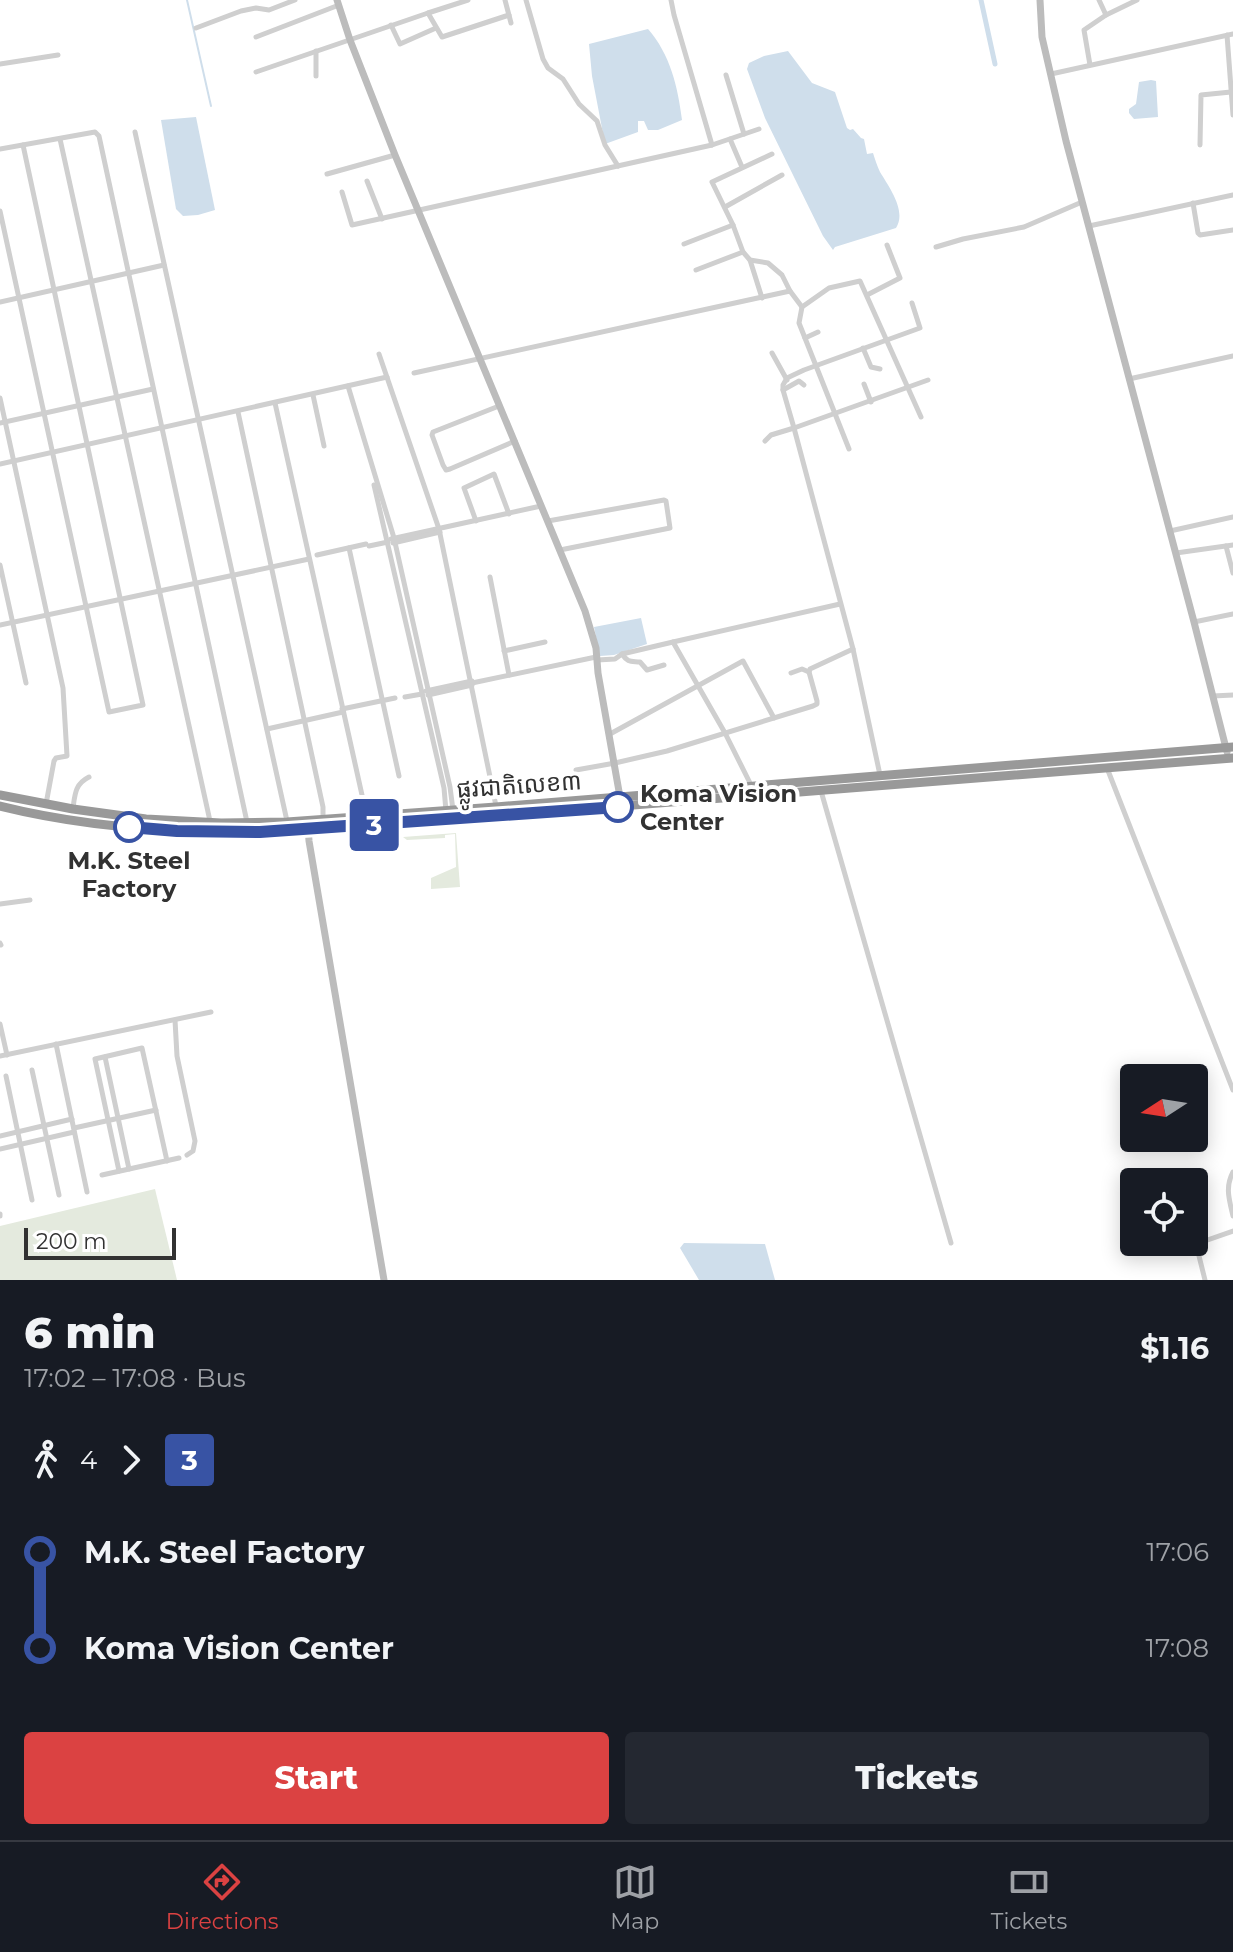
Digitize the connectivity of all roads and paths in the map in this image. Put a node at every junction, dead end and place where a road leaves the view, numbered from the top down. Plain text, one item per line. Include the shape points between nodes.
1 (295, 0) edge
2 (468, 0) edge
3 (505, 0) edge
4 (526, 0) edge
5 (671, 0) edge
6 (1040, 0) edge
7 (1099, 0) edge
8 (1134, 1) edge
9 (338, 3) edge
10 (428, 13) junction
11 (509, 15) junction
12 (1106, 15) junction
13 (511, 23) dead end
14 (391, 25) junction
15 (196, 28) dead end
16 (436, 28) junction
17 (1230, 34) edge
18 (256, 37) dead end
19 (350, 40) junction
20 (316, 51) junction
21 (58, 55) dead end
22 (0, 64) edge
23 (1090, 65) junction
24 (256, 72) dead end
25 (1050, 74) junction
26 (726, 75) dead end
27 (316, 76) dead end
28 (1231, 92) junction
29 (1233, 115) edge
30 (759, 129) dead end
31 (135, 132) dead end
32 (744, 134) junction
33 (60, 139) junction
34 (730, 139) junction
35 (23, 145) junction
36 (712, 145) junction
37 (1200, 145) dead end
38 (0, 149) edge
39 (772, 154) dead end
40 (395, 155) junction
41 (618, 166) junction
42 (742, 167) junction
43 (327, 174) dead end
44 (782, 175) dead end
45 (367, 181) dead end
46 (342, 192) dead end
47 (1232, 195) edge
48 (1233, 201) edge
49 (1082, 202) junction
50 (1193, 203) junction
51 (725, 207) junction
52 (0, 211) edge
53 (419, 211) junction
54 (382, 219) junction
55 (733, 225) junction
56 (1088, 227) junction
57 (1233, 230) edge
58 (684, 244) dead end
59 (887, 245) dead end
60 (936, 247) dead end
61 (743, 252) junction
62 (750, 260) junction
63 (164, 265) junction
64 (696, 270) dead end
65 (128, 274) junction
66 (92, 282) junction
67 (54, 290) junction
68 (790, 291) junction
69 (867, 295) junction
70 (19, 298) junction
71 (762, 298) junction
72 (0, 302) edge
73 (912, 303) dead end
74 (802, 307) junction
75 (818, 332) dead end
76 (805, 338) junction
77 (887, 340) junction
78 (863, 348) junction
79 (772, 353) dead end
80 (379, 354) dead end
81 (1233, 356) edge
82 (480, 359) junction
83 (816, 365) junction
84 (880, 369) dead end
85 (414, 373) dead end
86 (387, 377) junction
87 (1129, 379) junction
88 (787, 380) junction
89 (928, 380) dead end
90 (864, 384) dead end
91 (804, 385) dead end
92 (348, 386) junction
93 (908, 386) junction
94 (153, 389) junction
95 (783, 390) junction
96 (313, 395) junction
97 (117, 397) junction
98 (0, 398) edge
99 (871, 402) junction
100 (275, 403) junction
101 (79, 405) junction
102 (499, 406) junction
103 (238, 412) junction
104 (43, 413) junction
105 (835, 414) junction
106 (921, 417) dead end
107 (199, 420) junction
108 (3, 422) edge
109 (162, 428) junction
110 (794, 428) junction
111 (126, 436) junction
112 (516, 441) junction
113 (765, 441) dead end
114 (87, 445) junction
115 (324, 446) dead end
116 (849, 449) dead end
117 (51, 453) junction
118 (14, 461) junction
119 (0, 464) edge
120 (542, 506) junction
121 (509, 514) junction
122 (1233, 517) edge
123 (476, 521) junction
124 (548, 521) junction
125 (439, 530) junction
126 (1170, 531) junction
127 (390, 541) junction
128 (1229, 546) edge
129 (349, 548) junction
130 (560, 550) junction
131 (1176, 553) junction
132 (317, 555) dead end
133 (309, 559) junction
134 (0, 565) edge
135 (271, 567) junction
136 (1233, 573) edge
137 (233, 575) junction
138 (490, 577) dead end
139 (196, 583) junction
140 (158, 592) junction
141 (120, 599) junction
142 (840, 604) junction
143 (85, 607) junction
144 (1233, 614) edge
145 (49, 615) junction
146 (13, 622) junction
147 (1194, 622) junction
148 (0, 625) edge
149 (545, 642) dead end
150 (673, 642) junction
151 (853, 649) junction
152 (504, 651) junction
153 (622, 654) junction
154 (597, 658) junction
155 (664, 665) dead end
156 (809, 672) junction
157 (791, 673) dead end
158 (509, 675) junction
159 (26, 683) dead end
160 (472, 683) junction
161 (698, 685) junction
162 (425, 693) junction
163 (1233, 695) edge
164 (1213, 696) junction
165 (405, 697) dead end
166 (395, 698) dead end
167 (383, 701) junction
168 (343, 710) junction
169 (774, 718) junction
170 (304, 721) junction
171 (267, 729) junction
172 (725, 733) junction
173 (610, 734) junction
174 (1230, 753) edge
175 (615, 763) junction
176 (1107, 768) junction
177 (576, 770) dead end
178 (399, 776) dead end
179 (880, 776) junction
180 (89, 777) dead end
181 (752, 786) junction
182 (821, 791) junction
183 (0, 795) edge
184 (362, 795) dead end
185 (620, 797) junction
186 (46, 805) junction
187 (0, 806) edge
188 (73, 809) junction
189 (450, 810) junction
190 (497, 812) junction
191 (210, 822) junction
192 (287, 822) junction
193 (247, 823) junction
194 (323, 824) junction
195 (308, 825) junction
196 (30, 900) dead end
197 (0, 904) edge
198 (211, 1012) dead end
199 (175, 1020) junction
200 (0, 1024) edge
201 (56, 1044) junction
202 (3, 1056) edge
203 (105, 1056) junction
204 (32, 1070) dead end
205 (6, 1076) dead end
206 (1233, 1090) edge
207 (156, 1110) junction
208 (118, 1118) junction
209 (72, 1119) junction
210 (108, 1121) junction
211 (44, 1125) junction
212 (74, 1130) junction
213 (18, 1132) junction
214 (0, 1136) edge
215 (47, 1139) junction
216 (20, 1145) junction
217 (0, 1149) edge
218 (187, 1155) dead end
219 (179, 1158) dead end
220 (167, 1161) junction
221 (129, 1169) junction
222 (119, 1171) junction
223 (1233, 1172) edge
224 (102, 1175) dead end
225 (87, 1192) dead end
226 (59, 1195) dead end
227 (32, 1200) dead end
228 (1233, 1216) edge
229 (1233, 1231) edge
230 (951, 1243) dead end
231 (384, 1280) edge
232 (1205, 1280) edge

1 - 15 street via 269,10 241,11
2 - 10 street
3 - 11 street
4 - 41 street via 543,59 597,121
5 - 36 street
6 - 25 street
7 - 12 street
8 - 12 street
9 - 18 street
9 - 19 street
10 - 14 street
10 - 16 street
11 - 13 street
11 - 16 street via 442,37
12 - 23 street via 1084,30
14 - 16 street via 400,44
14 - 19 street
17 - 23 street
17 - 28 street
19 - 20 street
19 - 40 street
20 - 24 street
20 - 27 street
21 - 22 street
23 - 25 street
25 - 49 street
26 - 32 street
28 - 29 street
28 - 37 street via 1201,95
30 - 32 street
31 - 63 street
32 - 34 street
33 - 35 street
33 - 65 street via 95,132 99,136
33 - 66 street
34 - 36 street
34 - 42 street
35 - 38 street
35 - 67 street
36 - 41 street
39 - 42 street
40 - 43 street
40 - 53 street
41 - 53 street
42 - 51 street via 712,182
44 - 51 street
45 - 54 street
46 - 54 street via 352,225
47 - 48 street
47 - 50 street
49 - 56 street
49 - 60 street via 1024,227
50 - 56 street
50 - 57 street via 1200,235
51 - 55 street
52 - 70 street
53 - 54 street
53 - 82 street
55 - 58 street
55 - 61 street
56 - 87 street
59 - 69 street via 900,278
61 - 62 street
61 - 64 street
62 - 68 street via 768,263
62 - 71 street
63 - 65 street
63 - 107 street
65 - 66 street
65 - 94 street
66 - 67 street
66 - 97 street
67 - 70 street
67 - 101 street
68 - 71 street
68 - 74 street
69 - 74 street via 858,280 829,288
69 - 77 street
70 - 72 street
70 - 104 street
71 - 82 street
73 - 77 street via 920,328
74 - 76 street via 799,323
75 - 76 street
76 - 83 street
77 - 78 street
77 - 93 street
78 - 83 street
78 - 84 street via 871,367
79 - 88 street
80 - 86 street
81 - 87 street
82 - 85 street
82 - 102 street
83 - 88 street
83 - 105 street
86 - 92 street
86 - 125 street
87 - 126 street
88 - 95 street
89 - 93 street
90 - 99 street
91 - 95 street via 799,381
92 - 96 street
92 - 127 street
93 - 99 street
93 - 106 street
94 - 97 street
94 - 109 street
95 - 110 street
96 - 100 street
96 - 115 street
97 - 101 street
97 - 111 street
98 - 108 street
99 - 105 street
100 - 103 street
100 - 133 street
101 - 104 street
101 - 114 street
102 - 112 street
102 - 112 street via 433,432 443,465 450,469
103 - 107 street
103 - 135 street
104 - 108 street
104 - 117 street
105 - 110 street
105 - 116 street
107 - 109 street
107 - 137 street
108 - 118 street
109 - 111 street
109 - 139 street
110 - 113 street
110 - 142 street
111 - 114 street
111 - 140 street
112 - 120 street
114 - 117 street
114 - 141 street
117 - 118 street
117 - 143 street
118 - 119 street
118 - 145 street
120 - 121 street
120 - 124 street
121 - 123 street
121 - 123 street via 494,474 464,488
122 - 126 street
123 - 125 street
124 - 130 street
124 - 130 street via 666,501 670,528
125 - 127 street
125 - 160 street
126 - 131 street
127 - 129 street
127 - 162 street
128 - 131 street
128 - 136 street
129 - 132 street
129 - 167 street
130 - 154 street
131 - 147 street
133 - 135 street
133 - 168 street
134 - 146 street
135 - 137 street
135 - 170 street
137 - 139 street
137 - 171 street
138 - 152 street
139 - 140 street
139 - 193 street
140 - 141 street
140 - 191 street
141 - 143 street
141 - 143 street via 143,705 109,712
142 - 150 street
142 - 151 street
143 - 145 street
144 - 147 street
145 - 146 street
145 - 186 street via 63,688 67,756 54,761
146 - 148 street
146 - 159 street
147 - 164 street
149 - 152 street
150 - 153 street
150 - 161 street
151 - 156 street
151 - 179 street
152 - 158 street
153 - 154 street
153 - 155 street via 647,670
154 - 158 street
154 - 173 street
156 - 157 street
156 - 169 street via 817,704
158 - 160 street
160 - 162 street
160 - 190 street
161 - 169 street via 743,661
161 - 172 street
161 - 173 street
162 - 165 street
162 - 189 street via 450,787
163 - 164 street
164 - 174 street
166 - 167 street
167 - 168 street
167 - 178 street
168 - 170 street
168 - 184 street
169 - 172 street
170 - 171 street
170 - 194 street
171 - 192 street
172 - 175 street
172 - 181 street
173 - 175 street
174 - 176 highway, ផ្លូវជាតិលេខ៣
174 - 179 highway, ផ្លូវជាតិលេខ៣
175 - 177 street
175 - 185 street
176 - 182 highway, ផ្លូវជាតិលេខ៣
176 - 206 street
179 - 181 highway, ផ្លូវជាតិលេខ៣
180 - 188 street via 77,786
181 - 185 highway, ផ្លូវជាតិលេខ៣
182 - 190 highway, ផ្លូវជាតិលេខ៣
182 - 230 street
183 - 186 highway, ផ្លូវជាតិលេខ៣
185 - 190 highway, ផ្លូវជាតិលេខ៣
186 - 188 highway, ផ្លូវជាតិលេខ៣
187 - 195 highway, ផ្លូវជាតិលេខ៣ via 146,829 221,832
188 - 191 highway, ផ្លូវជាតិលេខ៣
189 - 190 highway, ផ្លូវជាតិលេខ៣
189 - 194 highway, ផ្លូវជាតិលេខ៣
190 - 194 highway, ផ្លូវជាតិលេខ៣
191 - 193 highway, ផ្លូវជាតិលេខ៣
192 - 193 highway, ផ្លូវជាតិលេខ៣
192 - 195 highway, ផ្លូវជាតិលេខ៣
194 - 195 highway, ផ្លូវជាតិលេខ៣
195 - 231 street
196 - 197 street
198 - 199 street
199 - 201 street
199 - 218 street via 195,1141
200 - 202 street
201 - 202 street
201 - 209 street
203 - 207 street via 142,1048
203 - 208 street
203 - 210 street via 95,1059
204 - 211 street
205 - 213 street
207 - 208 street
207 - 220 street
208 - 210 street
208 - 221 street
209 - 211 street
209 - 212 street
210 - 212 street
210 - 222 street
211 - 213 street
211 - 215 street
212 - 215 street
212 - 225 street
213 - 214 street
213 - 216 street
215 - 216 street
215 - 226 street
216 - 217 street
216 - 227 street
219 - 220 street
220 - 221 street
221 - 222 street
222 - 224 street
223 - 228 street via 1227,1191
229 - 232 street via 1196,1244

